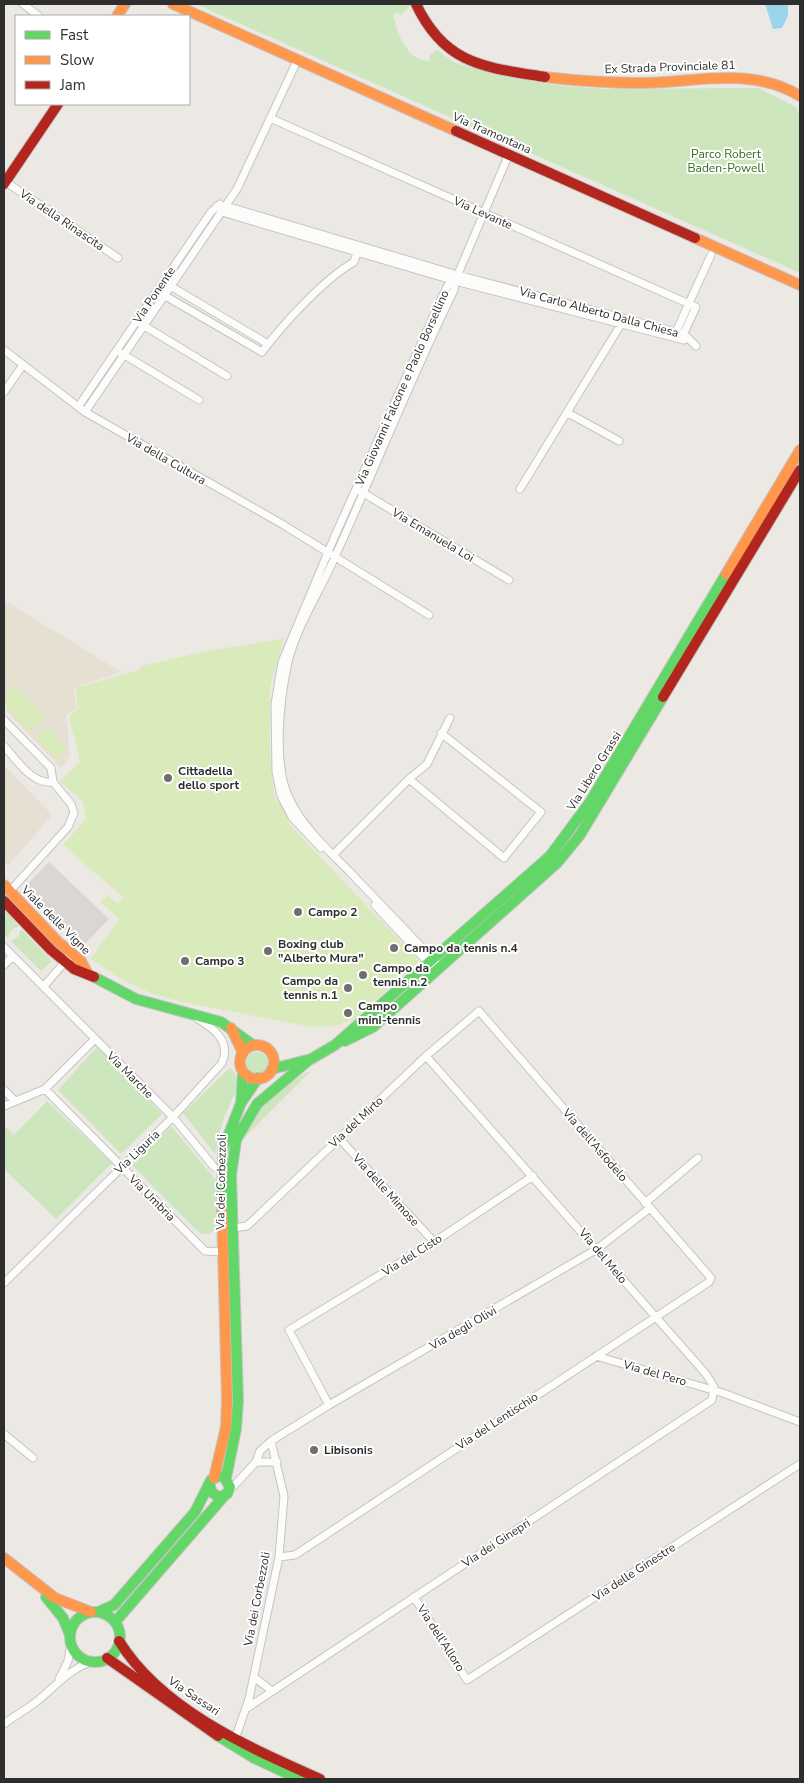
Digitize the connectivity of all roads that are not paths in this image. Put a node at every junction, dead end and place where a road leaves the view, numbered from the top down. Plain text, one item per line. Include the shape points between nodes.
1 (23, 4) edge
2 (125, 4) edge
3 (173, 4) edge
4 (416, 4) edge
5 (37, 15) edge
6 (118, 15) edge
7 (298, 61) junction
8 (800, 96) edge
9 (57, 105) edge
10 (270, 118) junction
11 (509, 154) junction
12 (5, 183) edge
13 (222, 208) junction
14 (484, 214) junction
15 (357, 252) junction
16 (711, 255) dead end
17 (118, 258) dead end
18 (457, 278) junction
19 (163, 282) junction
20 (800, 285) edge
21 (171, 287) junction
22 (157, 291) junction
23 (165, 296) junction
24 (689, 304) junction
25 (137, 321) junction
26 (623, 321) junction
27 (144, 326) junction
28 (679, 335) junction
29 (268, 344) junction
30 (4, 350) edge
31 (117, 350) junction
32 (124, 355) junction
33 (22, 365) junction
34 (227, 376) dead end
35 (4, 392) edge
36 (198, 400) dead end
37 (78, 407) junction
38 (85, 412) junction
39 (568, 413) junction
40 (619, 441) dead end
41 (800, 450) edge
42 (800, 470) edge
43 (520, 489) dead end
44 (360, 491) junction
45 (328, 554) junction
46 (335, 558) junction
47 (509, 580) dead end
48 (429, 615) dead end
49 (279, 702) junction
50 (450, 718) dead end
51 (4, 720) edge
52 (441, 734) junction
53 (4, 746) edge
54 (409, 779) junction
55 (53, 782) junction
56 (308, 831) junction
57 (333, 855) junction
58 (355, 881) junction
59 (7, 888) edge
60 (4, 901) edge
61 (4, 947) edge
62 (13, 956) junction
63 (68, 958) junction
64 (4, 965) edge
65 (435, 965) junction
66 (44, 986) junction
67 (479, 1011) joint
68 (192, 1015) junction
69 (231, 1027) junction
70 (95, 1039) junction
71 (253, 1045) junction
72 (242, 1053) junction
73 (426, 1056) junction
74 (273, 1058) junction
75 (311, 1059) junction
76 (291, 1065) junction
77 (272, 1069) junction
78 (244, 1072) junction
79 (258, 1078) junction
80 (45, 1089) junction
81 (4, 1090) edge
82 (15, 1101) junction
83 (241, 1103) junction
84 (4, 1106) edge
85 (172, 1117) junction
86 (234, 1122) junction
87 (339, 1138) junction
88 (236, 1141) junction
89 (698, 1158) dead end
90 (121, 1167) junction
91 (214, 1167) dead end
92 (533, 1176) junction
93 (648, 1206) junction
94 (233, 1228) junction
95 (434, 1242) junction
96 (597, 1248) junction
97 (223, 1252) junction
98 (711, 1278) joint
99 (4, 1283) edge
100 (654, 1318) junction
101 (596, 1356) junction
102 (231, 1362) junction
103 (714, 1390) junction
104 (329, 1405) junction
105 (800, 1422) edge
106 (4, 1434) edge
107 (271, 1441) junction
108 (33, 1458) dead end
109 (256, 1462) junction
110 (277, 1462) junction
111 (800, 1464) edge
112 (212, 1482) junction
113 (227, 1486) junction
114 (279, 1557) junction
115 (4, 1558) edge
116 (41, 1590) junction
117 (414, 1597) junction
118 (95, 1612) junction
119 (115, 1622) junction
120 (71, 1639) junction
121 (119, 1641) junction
122 (107, 1658) junction
123 (93, 1661) junction
124 (254, 1677) junction
125 (59, 1680) junction
126 (467, 1680) joint
127 (272, 1691) junction
128 (247, 1708) junction
129 (4, 1724) edge
130 (235, 1739) junction
131 (268, 1760) junction
132 (299, 1779) edge
133 (320, 1779) edge

1 - 5 street
2 - 6 main road
3 - 7 main road, Via Tramontana
4 - 8 main road, Ex Strada Provinciale 81 via 441,43 475,63 537,76 590,82 748,77 770,81
7 - 10 street, Via Ponente
7 - 11 main road, Via Tramontana
9 - 12 main road
10 - 13 street, Via Ponente via 237,189
10 - 14 street, Via Levante
11 - 14 street, Via Giovanni Falcone e Paolo Borsellino
11 - 20 main road, Via Tramontana
12 - 17 street, Via della Rinascita
13 - 15 street, Via Carlo Alberto Dalla Chiesa
13 - 18 street, Via Carlo Alberto Dalla Chiesa
13 - 19 street, Via Ponente via 211,212
13 - 21 street, Via Ponente
14 - 18 street, Via Giovanni Falcone e Paolo Borsellino
14 - 24 street, Via Levante
15 - 18 street, Via Carlo Alberto Dalla Chiesa
15 - 29 street via 354,262 342,269
16 - 24 street
18 - 26 street, Via Carlo Alberto Dalla Chiesa
18 - 44 street, Via Giovanni Falcone e Paolo Borsellino via 448,285 442,297
19 - 21 street
19 - 22 street, Via Ponente
21 - 23 street, Via Ponente
21 - 29 street
22 - 23 street
22 - 25 street, Via Ponente
23 - 27 street, Via Ponente
23 - 29 street via 262,352
24 - 28 street
24 - 28 street, Via Levante via 696,307
25 - 27 street
25 - 31 street, Via Ponente
26 - 28 street, Via Carlo Alberto Dalla Chiesa
26 - 39 street
27 - 32 street, Via Ponente
27 - 34 street
30 - 33 street, Via della Cultura
31 - 32 street
31 - 37 street, Via Ponente
32 - 36 street
32 - 38 street, Via Ponente
33 - 35 street
33 - 37 street, Via della Cultura
37 - 38 street, Via della Cultura
38 - 45 street, Via della Cultura via 282,524
39 - 40 street
39 - 43 street
41 - 65 main road, Via Libero Grassi via 572,829 550,856
42 - 65 main road, Via Libero Grassi via 580,835 557,863
44 - 45 street, Via Giovanni Falcone e Paolo Borsellino
44 - 46 street, Via Giovanni Falcone e Paolo Borsellino
44 - 47 street, Via Emanuela Loi
45 - 46 street, Via della Cultura
45 - 49 street, Via Giovanni Falcone e Paolo Borsellino via 282,662
46 - 48 street, Via della Cultura
46 - 49 street, Via Giovanni Falcone e Paolo Borsellino via 288,660
49 - 56 street, Via Giovanni Falcone e Paolo Borsellino via 282,778 290,800
50 - 52 street
51 - 55 street via 50,768
52 - 54 street via 427,764
52 - 54 street via 541,812 504,858
53 - 55 street via 36,780 43,784
54 - 57 street
55 - 59 street via 71,804 74,813 68,827
56 - 57 street, Via Giovanni Falcone e Paolo Borsellino
56 - 58 street, Via Giovanni Falcone e Paolo Borsellino
57 - 58 street, Via Giovanni Falcone e Paolo Borsellino
58 - 65 street, Via Giovanni Falcone e Paolo Borsellino
59 - 63 main road, Viale delle Vigne
60 - 63 main road, Viale delle Vigne
61 - 62 street, Via Marche
62 - 64 street
62 - 66 street, Via Marche
63 - 66 street
63 - 68 main road, Viale delle Vigne via 81,961 88,974 136,999
65 - 75 main road, Via Libero Grassi via 373,1027
66 - 70 street, Via Marche
67 - 73 street, Via del Mirto
67 - 93 street, Via dell'Asfodelo
68 - 69 main road, Viale delle Vigne via 211,1018
68 - 85 street, Via Liguria via 219,1034 225,1045 225,1056
69 - 71 main road, Viale delle Vigne
69 - 72 main road
70 - 80 street
70 - 85 street, Via Marche
71 - 72 main road
71 - 74 main road via 265,1047
72 - 78 main road via 240,1060
73 - 87 street, Via del Mirto
73 - 92 street, Via del Melo
74 - 76 main road
74 - 77 main road
75 - 76 main road
75 - 88 main road via 298,1073 262,1099 245,1120
76 - 77 main road
77 - 79 main road via 266,1076
78 - 79 main road
78 - 83 main road, Via dei Corbezzoli
79 - 83 main road, Via dei Corbezzoli
80 - 82 street
80 - 90 street, Via Umbria
81 - 82 street
82 - 84 street
83 - 86 main road, Via dei Corbezzoli
85 - 90 street, Via Liguria
85 - 91 street, Via Marche
86 - 88 main road, Via dei Corbezzoli
86 - 97 main road, Via dei Corbezzoli via 223,1149
87 - 94 street, Via del Mirto via 247,1226
87 - 95 street, Via delle Mimose
88 - 94 main road, Via dei Corbezzoli via 231,1175
89 - 93 street, Via degli Olivi
90 - 97 street, Via Umbria via 205,1251
90 - 99 street, Via Liguria
92 - 95 street, Via del Cisto
92 - 96 street, Via del Melo
93 - 96 street, Via degli Olivi
93 - 98 street, Via dell'Asfodelo
94 - 102 main road, Via dei Corbezzoli
95 - 104 street, Via del Cisto via 289,1330
96 - 100 street, Via del Melo
96 - 104 street, Via degli Olivi
97 - 102 main road, Via dei Corbezzoli
98 - 100 street, Via del Lentischio
100 - 101 street, Via del Lentischio
100 - 103 street, Via del Melo via 706,1374
101 - 103 street, Via del Pero
101 - 114 street, Via del Lentischio via 295,1555
102 - 112 main road via 226,1427
102 - 113 main road via 236,1429
103 - 105 street
103 - 117 street, Via dei Ginepri via 712,1400
104 - 107 street, Via degli Olivi
106 - 108 street
107 - 109 street via 260,1451
107 - 110 street, Via dei Corbezzoli
109 - 110 street
109 - 113 street
110 - 114 street, Via dei Corbezzoli via 285,1511
111 - 126 street, Via delle Ginestre
112 - 113 main road via 219,1476
112 - 113 main road via 213,1494 219,1497
112 - 118 main road via 195,1512 114,1605
113 - 119 main road
114 - 124 street, Via dei Corbezzoli
115 - 116 main road
116 - 118 main road via 71,1608
116 - 120 main road via 63,1618
117 - 126 street, Via dell'Alloro
117 - 127 street, Via dei Ginepri
118 - 119 main road via 106,1614
118 - 120 main road via 77,1620
119 - 121 main road
120 - 123 main road via 80,1656
120 - 125 street via 68,1661
121 - 122 main road
121 - 130 main road, Via Sassari via 151,1682
122 - 123 main road
122 - 131 main road, Via Sassari via 202,1727
123 - 125 street
124 - 127 street
124 - 128 street, Via dei Corbezzoli
125 - 129 street via 36,1702
127 - 128 street, Via dei Ginepri
128 - 130 street, Via dei Corbezzoli
130 - 131 main road, Via Sassari
131 - 132 main road
131 - 133 main road

